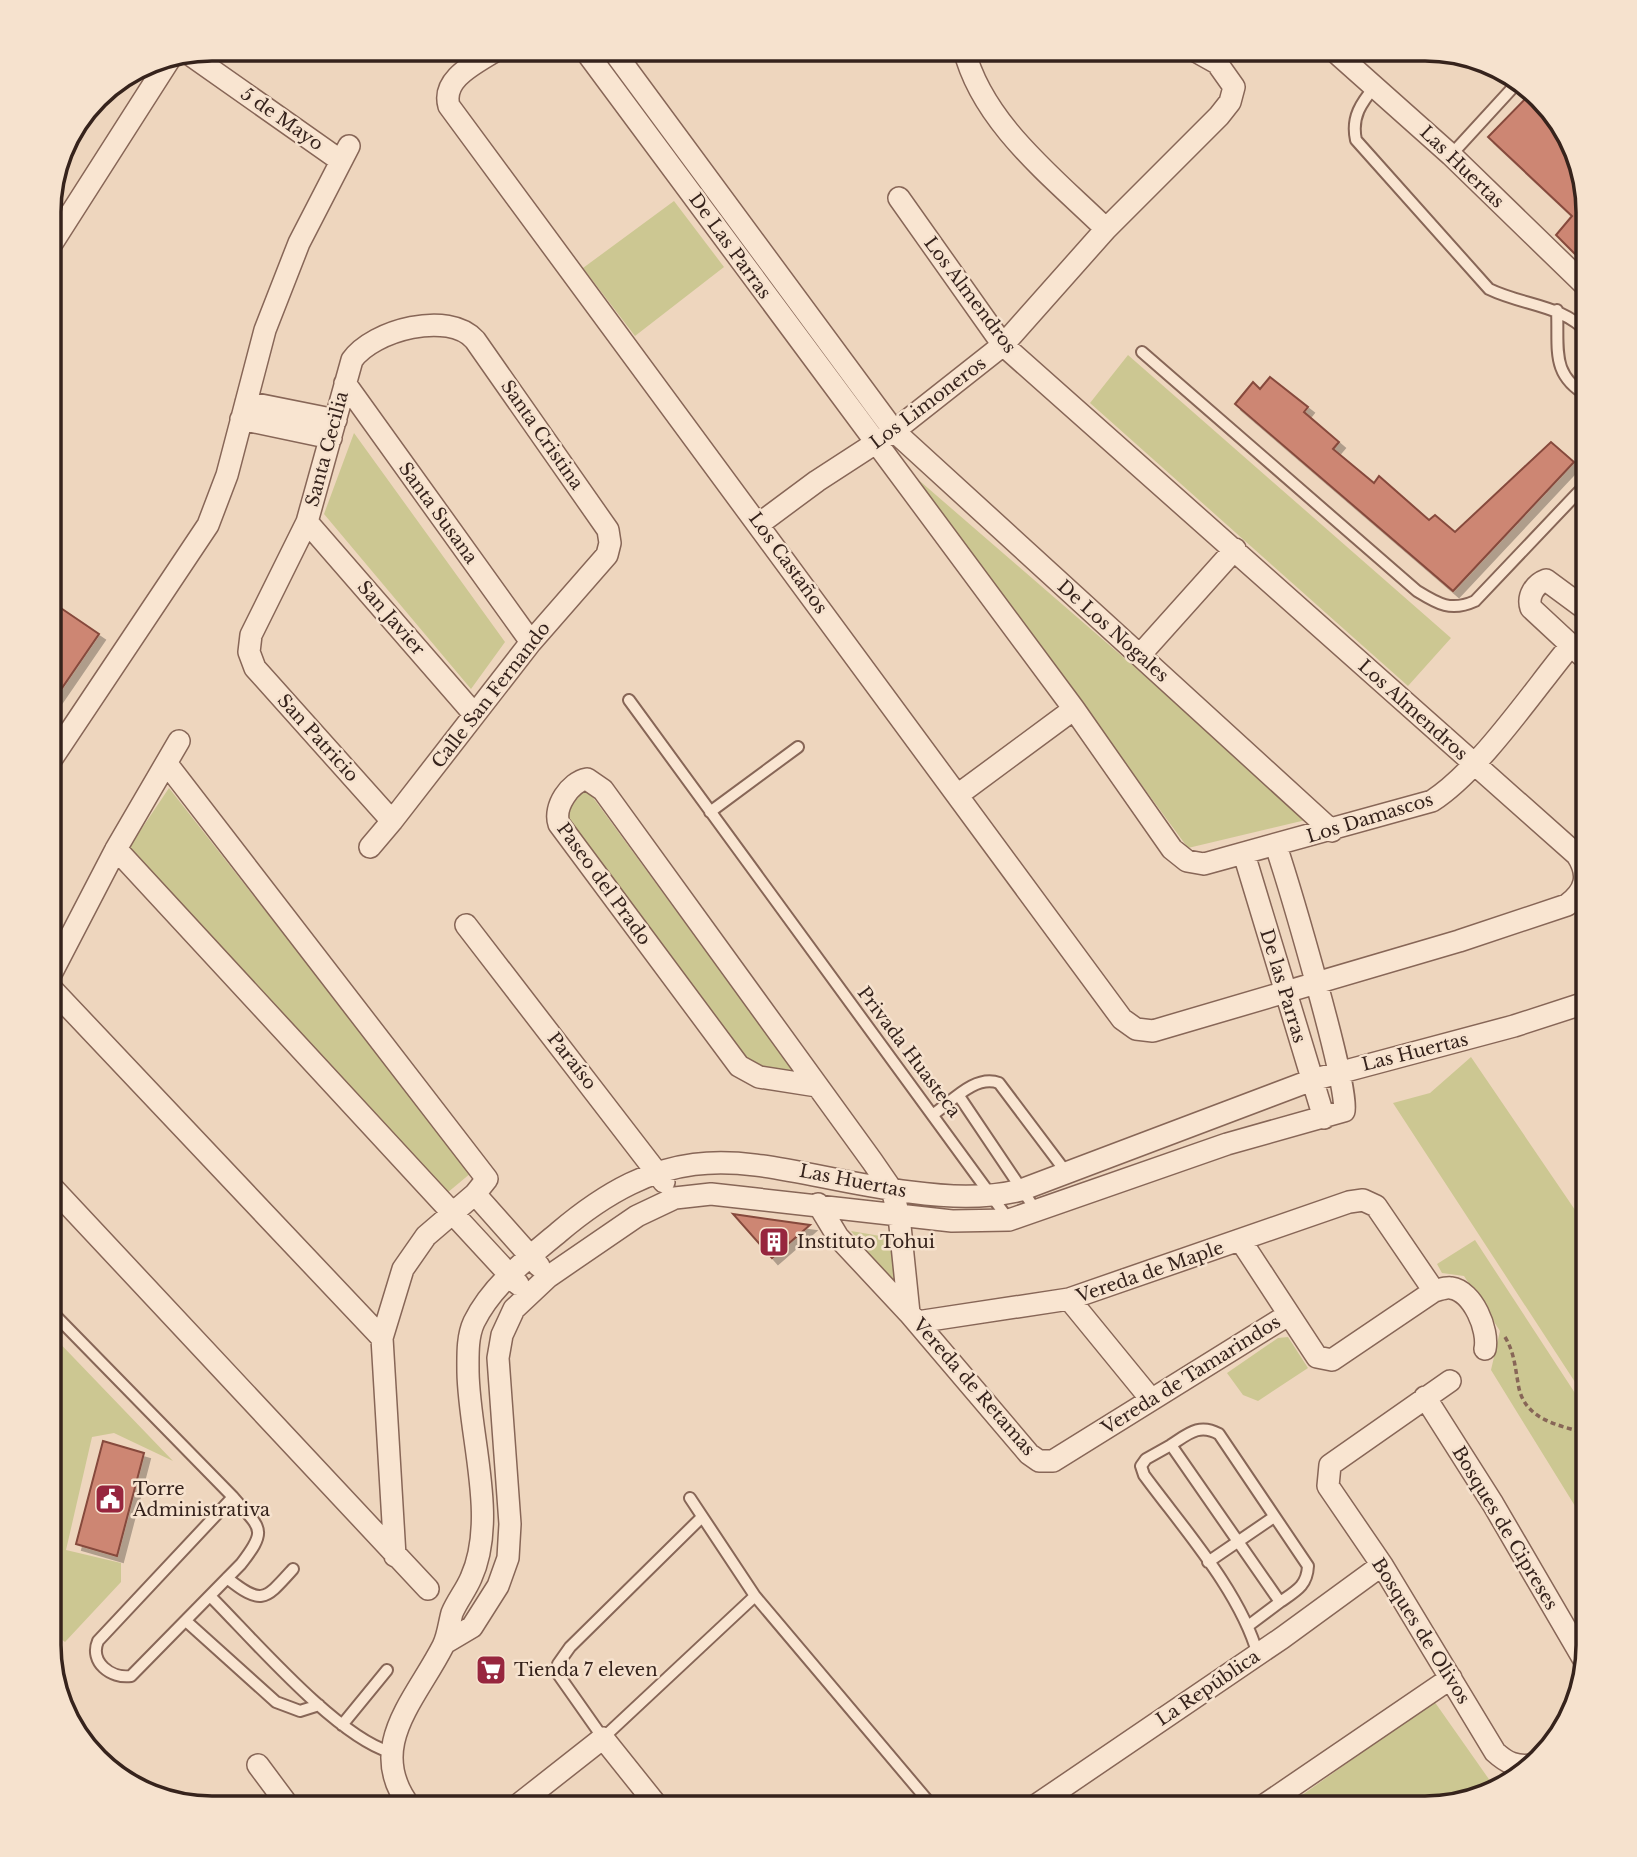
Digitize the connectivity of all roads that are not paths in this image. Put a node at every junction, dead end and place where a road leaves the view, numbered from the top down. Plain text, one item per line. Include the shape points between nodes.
1 (481, 61) edge
2 (593, 61) edge
3 (621, 61) edge
4 (202, 62) edge
5 (968, 62) edge
6 (1215, 62) edge
7 (1348, 62) edge
8 (163, 70) edge
9 (1376, 85) junction
10 (1511, 90) edge
11 (1451, 155) junction
12 (899, 198) dead end
13 (62, 228) edge
14 (1105, 229) junction
15 (1576, 276) edge
16 (1558, 310) junction
17 (1576, 320) edge
18 (467, 331) joint
19 (1003, 345) junction
20 (1142, 352) dead end
21 (345, 383) junction
22 (1576, 389) edge
23 (244, 410) junction
24 (334, 429) junction
25 (894, 431) junction
26 (876, 443) junction
27 (1576, 495) edge
28 (307, 522) junction
29 (759, 524) junction
30 (610, 543) joint
31 (1235, 549) junction
32 (1576, 602) edge
33 (531, 642) junction
34 (1571, 645) junction
35 (1576, 650) edge
36 (248, 652) joint
37 (1140, 655) junction
38 (629, 700) dead end
39 (1074, 709) junction
40 (474, 714) junction
41 (179, 741) dead end
42 (62, 744) edge
43 (798, 747) dead end
44 (167, 764) junction
45 (1474, 764) junction
46 (959, 794) junction
47 (710, 812) junction
48 (392, 821) junction
49 (1332, 831) junction
50 (1276, 846) junction
51 (370, 847) dead end
52 (116, 849) junction
53 (1244, 854) junction
54 (1576, 854) edge
55 (1576, 898) edge
56 (467, 925) dead end
57 (61, 954) edge
58 (1315, 982) junction
59 (1284, 991) junction
60 (61, 999) edge
61 (1576, 1006) edge
62 (1136, 1029) joint
63 (1339, 1071) junction
64 (1312, 1080) junction
65 (817, 1086) junction
66 (959, 1096) junction
67 (1346, 1105) joint
68 (934, 1114) junction
69 (1324, 1118) junction
70 (657, 1172) junction
71 (1066, 1172) junction
72 (1021, 1189) junction
73 (891, 1190) junction
74 (475, 1194) junction
75 (995, 1196) junction
76 (61, 1197) edge
77 (675, 1198) junction
78 (818, 1204) junction
79 (1037, 1212) junction
80 (451, 1215) junction
81 (899, 1216) junction
82 (1009, 1220) junction
83 (1241, 1241) junction
84 (531, 1256) junction
85 (510, 1276) junction
86 (548, 1277) junction
87 (1434, 1291) junction
88 (529, 1295) junction
89 (1069, 1299) junction
90 (1288, 1315) junction
91 (913, 1318) junction
92 (61, 1321) edge
93 (382, 1338) junction
94 (1485, 1349) dead end
95 (1450, 1381) dead end
96 (1150, 1398) junction
97 (1425, 1398) junction
98 (1171, 1445) junction
99 (1039, 1461) joint
100 (233, 1497) junction
101 (690, 1498) dead end
102 (702, 1517) junction
103 (1274, 1517) junction
104 (1237, 1542) junction
105 (395, 1556) junction
106 (1208, 1562) junction
107 (1382, 1565) junction
108 (293, 1569) dead end
109 (227, 1578) junction
110 (428, 1589) dead end
111 (211, 1596) junction
112 (755, 1596) junction
113 (1280, 1602) junction
114 (186, 1621) junction
115 (1248, 1626) junction
116 (445, 1643) junction
117 (1576, 1646) edge
118 (1258, 1655) junction
119 (387, 1670) dead end
120 (1451, 1678) junction
121 (319, 1705) junction
122 (342, 1725) junction
123 (603, 1738) junction
124 (390, 1752) junction
125 (1515, 1764) edge
126 (258, 1765) dead end
127 (281, 1796) edge
128 (404, 1796) edge
129 (529, 1796) edge
130 (649, 1796) edge
131 (924, 1796) edge
132 (1050, 1796) edge
133 (1278, 1796) edge

1 - 29 street, Los Castaños via 450,83 449,106
2 - 26 street, De Las Parras
3 - 25 street, De Las Parras
4 - 23 street, 5 de Mayo via 345,154 289,268 265,330
5 - 14 street via 976,83 1008,130
6 - 14 street, Los Limoneros via 1234,87 1230,102
7 - 9 street, Las Huertas
8 - 13 street
9 - 11 street, Las Huertas
9 - 16 lane via 1358,108 1353,124 1356,140 1489,289
10 - 11 lane
11 - 15 street, Las Huertas
12 - 19 street, Los Almendros
14 - 19 street, Los Limoneros
16 - 17 lane
16 - 22 lane via 1559,365
18 - 21 street, Santa Cecilia via 434,326 374,338 352,360
18 - 30 street, Santa Cristina via 608,530
19 - 25 street, Los Limoneros
19 - 31 street, Los Almendros
20 - 27 lane via 1417,591 1439,605 1460,608 1475,601
21 - 24 street, Santa Cecilia
21 - 33 street, Santa Susana
23 - 24 street
23 - 42 street via 208,525
24 - 28 street, Santa Cecilia
25 - 26 street, Los Limoneros
25 - 37 street, De Los Nogales
26 - 29 street, Los Limoneros
26 - 39 street
28 - 36 street, Santa Cecilia via 251,635
28 - 40 street, San Javier
29 - 46 street, Los Castaños
30 - 33 street, Calle San Fernando via 607,555
31 - 37 street
31 - 45 street, Los Almendros
32 - 34 street via 1546,580 1531,594 1531,608
33 - 40 street, Calle San Fernando
34 - 35 street
34 - 45 street, Los Damascos
36 - 48 street, San Patricio via 255,668
37 - 49 street, De Los Nogales
38 - 47 lane, Privada Huasteca
39 - 46 street
39 - 53 street, Los Damascos via 1172,849 1187,861 1204,864
40 - 48 street, Calle San Fernando
41 - 44 street
43 - 47 lane
44 - 52 street
44 - 74 street via 485,1175 485,1185
45 - 49 street, Los Damascos via 1433,801
45 - 54 street, Los Almendros
46 - 62 street, Los Castaños via 1122,1019
47 - 68 lane, Privada Huasteca
48 - 51 street, Calle San Fernando
49 - 50 street, Los Damascos
50 - 53 street, Los Damascos
50 - 58 street, De las Parras
52 - 57 street
52 - 80 street
53 - 59 street, De las Parras
55 - 58 street, Los Almendros via 1459,941
56 - 70 street, Paraíso
58 - 59 street, Los Almendros
58 - 63 street, De las Parras
59 - 62 street, Los Almendros via 1153,1031
59 - 64 street, De las Parras
60 - 93 street
61 - 63 street, Las Huertas
63 - 64 street, Las Huertas
63 - 67 street, De las Parras
64 - 69 street, De las Parras
64 - 71 street, Las Huertas
65 - 65 street, Paseo del Prado via 603,790 587,779 574,785 558,809 559,824 739,1066 759,1077
65 - 73 street, Paseo del Prado
66 - 68 lane
66 - 71 lane via 978,1082 999,1083
66 - 72 lane
67 - 69 street, Las Huertas via 1340,1114
68 - 75 lane, Privada Huasteca
69 - 79 street, Las Huertas via 1227,1144
70 - 73 street, Las Huertas via 707,1161 747,1162
70 - 77 street, Paraíso
70 - 84 street, Las Huertas via 622,1188
71 - 72 street, Las Huertas
72 - 75 street, Las Huertas
72 - 79 lane
73 - 75 street, Las Huertas via 949,1197
73 - 81 street, Paseo del Prado
74 - 80 street
74 - 84 street
75 - 82 lane, Privada Huasteca
76 - 105 street
77 - 78 street, Las Huertas via 711,1194
77 - 86 street, Las Huertas via 603,1237
78 - 81 street, Las Huertas
78 - 91 street, Vereda de Retamas via 838,1237
79 - 82 street, Las Huertas
80 - 85 street
80 - 93 street via 426,1236 403,1269
81 - 82 street, Las Huertas
81 - 91 street, Vereda de Retamas
83 - 87 street, Vereda de Maple via 1363,1200 1376,1206
83 - 89 street, Vereda de Maple
83 - 90 street
84 - 85 street, Las Huertas
84 - 86 street
85 - 88 street
85 - 116 street, Las Huertas via 489,1297 473,1325 468,1394 483,1527 480,1552
86 - 88 street, Las Huertas
87 - 90 street, Vereda de Tamarindos via 1332,1360 1317,1357
87 - 94 street via 1450,1287 1463,1293 1485,1325
88 - 116 street, Las Huertas via 514,1309 498,1357 510,1524 508,1558 498,1586 472,1627
89 - 91 street, Vereda de Maple
89 - 96 street
90 - 96 street, Vereda de Tamarindos
91 - 99 street, Vereda de Retamas
92 - 100 lane
93 - 105 street
95 - 97 street
96 - 99 street, Vereda de Tamarindos via 1053,1461
97 - 107 street, Bosques de Olivos via 1330,1465 1326,1475 1328,1486
97 - 117 street, Bosques de Cipreses
98 - 103 lane via 1198,1428 1219,1434
98 - 104 lane
98 - 106 lane via 1146,1459 1144,1475
100 - 109 lane via 258,1526 259,1534 255,1546
100 - 114 lane via 98,1641 96,1659 112,1674 131,1676
101 - 102 lane
102 - 112 lane
102 - 123 lane via 558,1664 558,1674
103 - 104 lane
103 - 113 lane via 1308,1566 1307,1579
104 - 106 lane
104 - 113 lane
105 - 110 street
106 - 115 lane
107 - 118 street, La República
107 - 120 street, Bosques de Olivos
108 - 109 lane via 261,1598
109 - 111 lane
111 - 114 lane
111 - 121 lane
112 - 123 lane
112 - 131 lane
113 - 115 lane
114 - 121 lane via 283,1706 300,1712
115 - 118 lane
116 - 124 street, Las Huertas via 399,1725
118 - 132 street, La República
119 - 122 lane
120 - 125 street, Bosques de Olivos via 1495,1752
120 - 133 street
121 - 122 lane
122 - 124 lane via 373,1747
123 - 129 street
123 - 130 street
124 - 128 street via 393,1777
126 - 127 street

